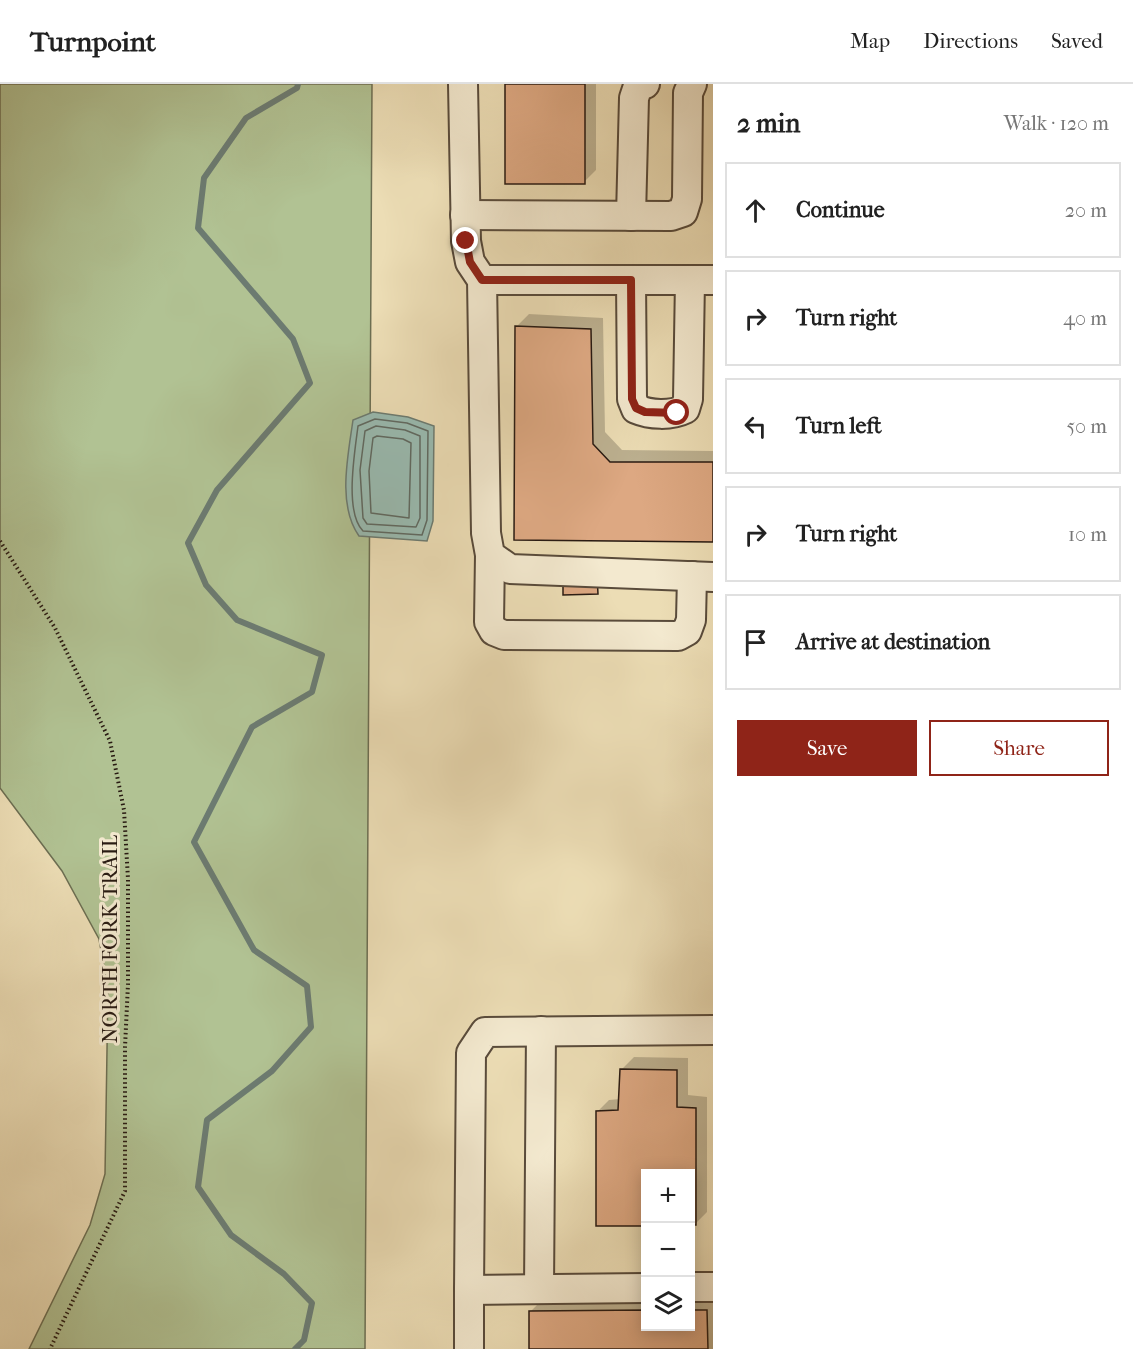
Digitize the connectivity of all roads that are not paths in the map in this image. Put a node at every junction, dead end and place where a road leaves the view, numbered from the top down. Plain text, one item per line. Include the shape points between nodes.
1 (463, 84) edge
2 (645, 84) edge
3 (692, 84) edge
4 (465, 215) junction
5 (631, 216) junction
6 (482, 280) junction
7 (631, 280) junction
8 (701, 280) edge
9 (490, 555) junction
10 (702, 576) edge
11 (713, 1030) edge
12 (540, 1031) junction
13 (695, 1287) edge
14 (713, 1287) edge
15 (641, 1288) edge
16 (539, 1289) junction
17 (469, 1290) junction
18 (469, 1349) edge

1 - 4 lane
2 - 5 lane via 638,86 634,98
3 - 5 lane via 688,93 687,200 683,212 671,216
4 - 5 lane
4 - 6 lane via 470,262
6 - 7 lane
6 - 9 lane via 486,533
7 - 8 lane
7 - 8 lane via 632,399 636,408 645,412 677,413 685,408 688,399
9 - 10 lane via 510,568
9 - 10 lane via 489,622 494,631 504,635 678,636 687,631
11 - 12 lane
12 - 16 lane
12 - 17 lane via 485,1032 471,1053
13 - 14 lane
15 - 16 lane
16 - 17 lane
17 - 18 lane

